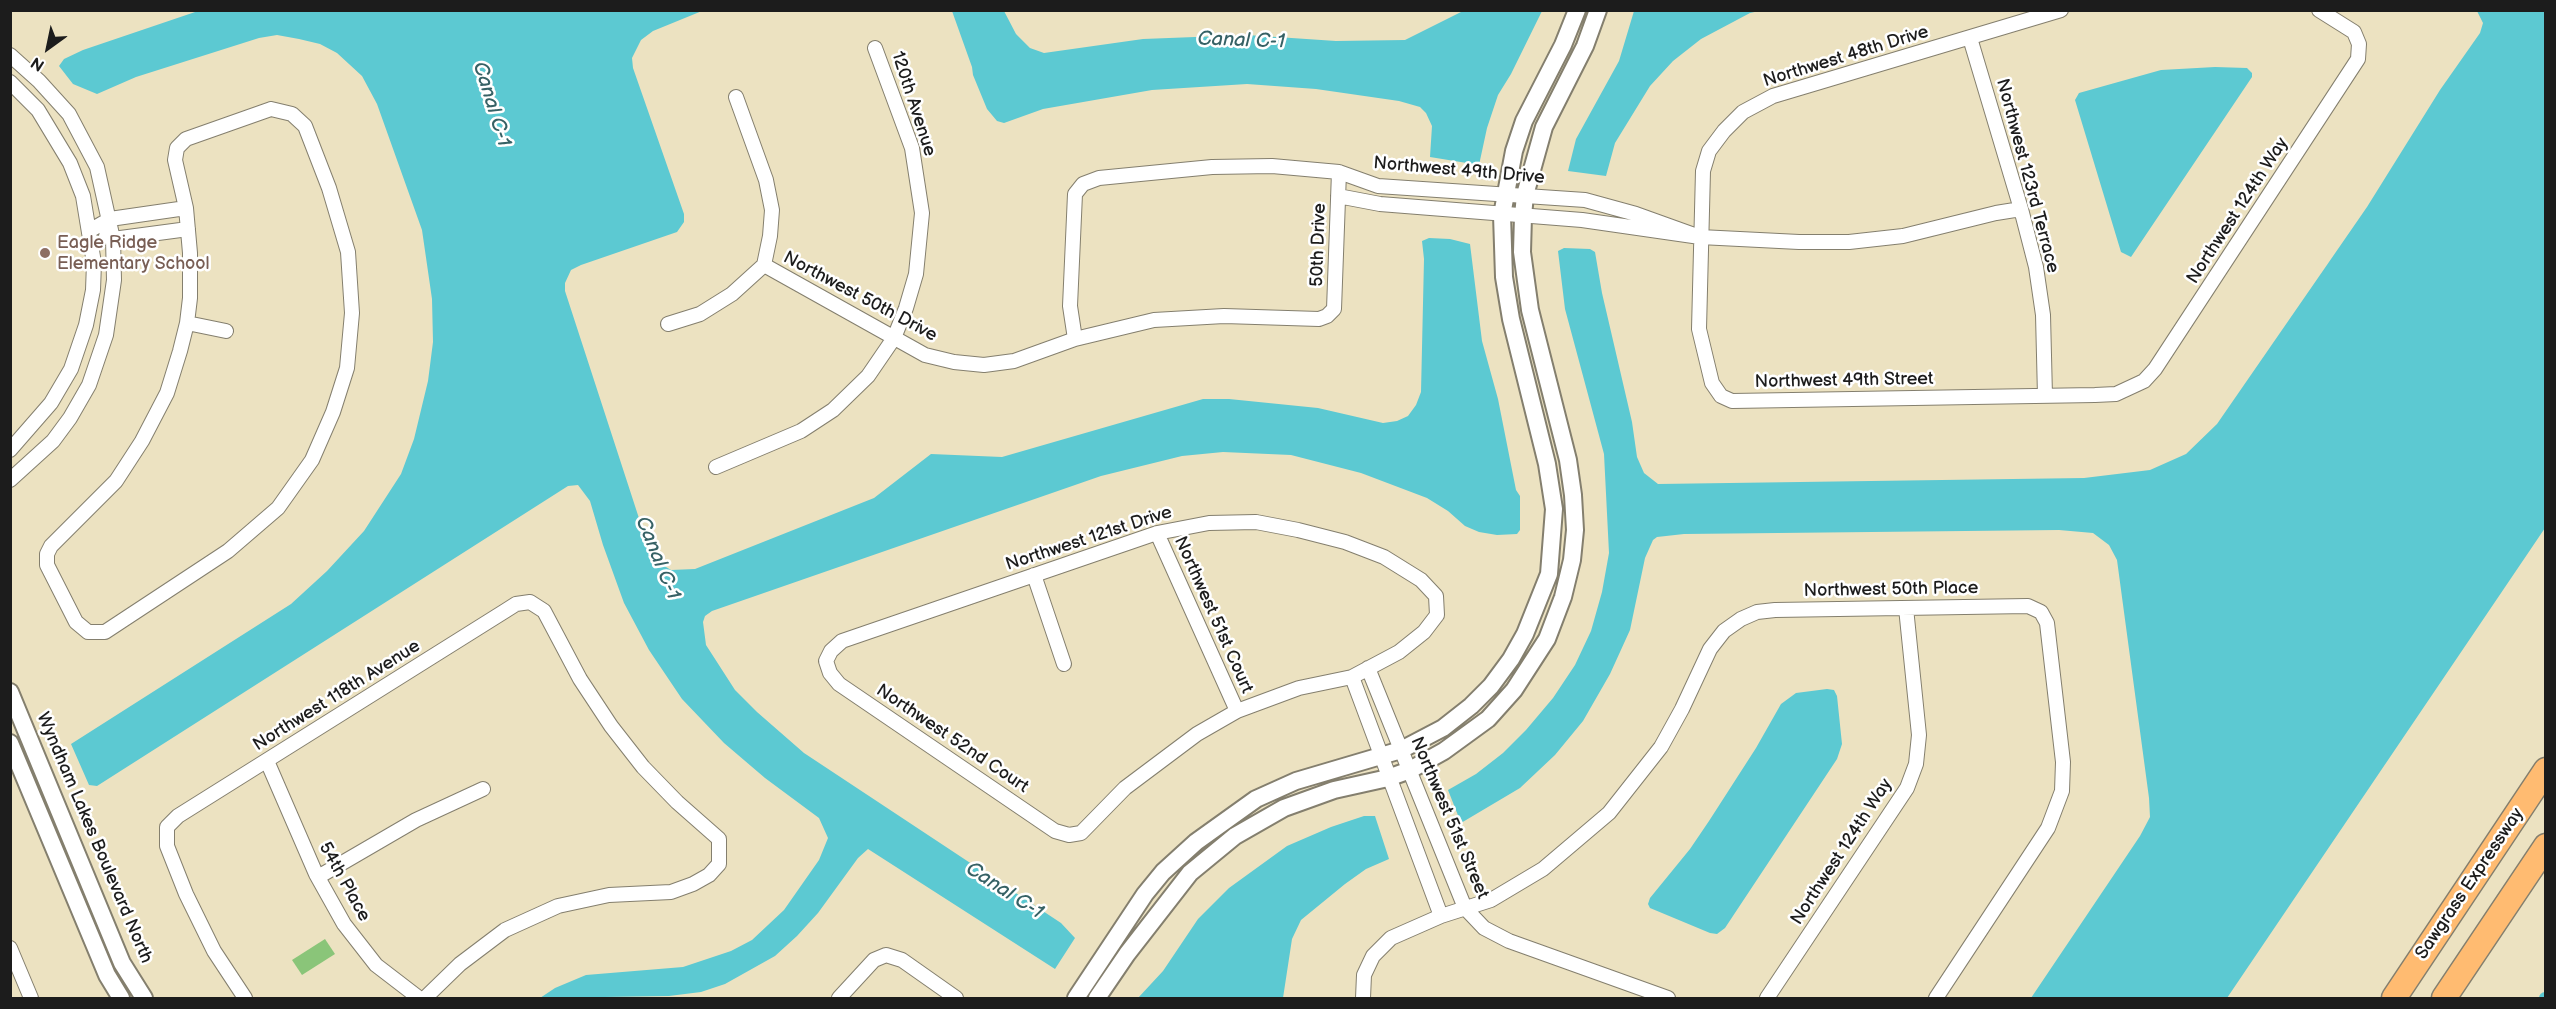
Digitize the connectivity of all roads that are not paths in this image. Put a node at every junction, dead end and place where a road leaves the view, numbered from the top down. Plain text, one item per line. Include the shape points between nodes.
1 (1577, 10) edge
2 (1598, 10) edge
3 (2061, 10) edge
4 (2319, 10) edge
5 (1970, 38) junction
6 (875, 48) dead end
7 (10, 55) edge
8 (10, 82) edge
9 (736, 97) dead end
10 (1339, 172) junction
11 (1505, 194) junction
12 (1525, 195) junction
13 (1338, 196) junction
14 (186, 208) junction
15 (2021, 209) junction
16 (165, 211) junction
17 (1502, 215) junction
18 (1523, 216) junction
19 (110, 219) junction
20 (188, 229) junction
21 (167, 230) junction
22 (89, 231) junction
23 (1700, 237) junction
24 (113, 239) junction
25 (764, 265) junction
26 (1327, 316) joint
27 (187, 323) junction
28 (668, 324) dead end
29 (226, 331) dead end
30 (894, 338) junction
31 (1075, 339) junction
32 (2131, 389) joint
33 (2045, 396) junction
34 (10, 450) edge
35 (716, 467) dead end
36 (10, 480) edge
37 (1157, 533) junction
38 (1034, 575) junction
39 (1906, 608) junction
40 (826, 661) joint
41 (1064, 664) dead end
42 (1368, 668) junction
43 (1352, 677) junction
44 (10, 692) edge
45 (1237, 711) junction
46 (10, 743) edge
47 (1401, 750) junction
48 (1381, 757) junction
49 (267, 761) junction
50 (1410, 770) junction
51 (2546, 770) edge
52 (1388, 778) junction
53 (483, 789) dead end
54 (1436, 838) junction
55 (2546, 846) edge
56 (1416, 848) junction
57 (318, 877) junction
58 (1465, 908) junction
59 (1442, 916) junction
60 (10, 948) edge
61 (31, 999) edge
62 (120, 999) edge
63 (144, 999) edge
64 (245, 999) edge
65 (419, 999) edge
66 (425, 999) edge
67 (839, 999) edge
68 (956, 999) edge
69 (1076, 999) edge
70 (1097, 999) edge
71 (1363, 999) edge
72 (1668, 999) edge
73 (1767, 999) edge
74 (1936, 999) edge
75 (2394, 999) edge
76 (2444, 999) edge

1 - 11 street via 1524,121
2 - 12 street via 1585,46 1544,127
3 - 5 street, Northwest 48th Drive
4 - 32 street, Northwest 124th Way via 2354,32 2359,44 2358,58 2350,75 2155,369
5 - 15 street, Northwest 123rd Terrace
5 - 23 street, Northwest 48th Drive via 1773,96 1743,112 1709,151 1703,171
6 - 30 street, 120th Avenue via 912,148 922,213 916,274
7 - 19 street via 69,114 97,167
8 - 22 street via 38,110 70,163 83,196
9 - 25 street via 766,180 772,210
10 - 11 street, Northwest 49th Drive via 1378,186
10 - 13 street, 50th Drive
10 - 31 street, Northwest 49th Drive via 1212,166 1099,178 1083,184 1075,194 1071,238 1070,306
11 - 12 street, Northwest 49th Drive
11 - 17 street
12 - 18 street
12 - 23 street, Northwest 49th Drive via 1585,200
13 - 17 street, Northwest 49th Drive via 1380,204
13 - 26 street, 50th Drive via 1336,290 1334,309
14 - 16 street
14 - 20 street
14 - 27 street via 176,160 177,148 186,139 271,109 292,114 305,126 348,252 351,324 347,368 312,460 278,508 228,551 105,632 88,632 76,622 46,565 47,554 116,481 142,441 167,393
15 - 23 street, Northwest 49th Drive via 1903,236 1849,242
15 - 33 street, Northwest 123rd Terrace via 2043,315
16 - 19 street
16 - 21 street
17 - 18 street, Northwest 49th Drive
17 - 47 street via 1504,278 1511,319 1547,464 1554,509 1548,574 1525,634 1491,686 1443,728
18 - 23 street, Northwest 49th Drive
18 - 50 street via 1522,252 1530,310 1568,460 1573,495 1572,560 1547,639 1514,690 1467,735
19 - 22 street
19 - 24 street
20 - 21 street
20 - 27 street
21 - 24 street
22 - 24 street
22 - 34 street via 93,290 79,350 51,403
23 - 33 street, Northwest 49th Street via 1699,329 1712,383 1721,396 1732,401
24 - 36 street via 112,306 89,385 53,441
25 - 28 street via 732,294 700,314
25 - 30 street, Northwest 50th Drive
26 - 31 street, Northwest 50th Drive via 1154,320
27 - 29 street
30 - 31 street, Northwest 50th Drive via 925,355 984,365 1014,361
30 - 35 street, 120th Avenue via 868,376 833,410 801,431
32 - 33 street, Northwest 49th Street via 2116,394
37 - 38 street, Northwest 121st Drive
37 - 42 street, Northwest 121st Drive via 1209,523 1256,522 1345,542 1384,557 1421,580 1436,596 1437,615 1424,632 1399,652
37 - 45 street, Northwest 51st Court
38 - 40 street, Northwest 121st Drive via 842,641
38 - 41 street
39 - 58 street, Northwest 50th Place via 1775,609 1741,619 1724,631 1710,649 1661,747 1609,813 1543,868 1491,900
39 - 73 street, Northwest 124th Way via 1920,735 1916,764 1907,788
39 - 74 street, Northwest 50th Place via 2028,606 2041,612 2048,623 2063,762 2062,791 2048,828
40 - 45 street, Northwest 52nd Court via 839,684 1055,831 1069,836 1081,833 1125,788 1164,757
42 - 43 street
42 - 47 street, Northwest 51st Street
43 - 45 street via 1299,688
43 - 48 street
44 - 63 street, Wyndham Lakes Boulevard North via 122,963
46 - 62 street
47 - 48 street
47 - 50 street, Northwest 51st Street
48 - 52 street
48 - 69 street via 1296,781 1256,799 1196,842 1146,894
49 - 57 street, 54th Place
49 - 64 street, Northwest 118th Avenue via 178,816 167,827 167,846 186,894 214,951
49 - 66 street, Northwest 118th Avenue via 516,604 530,602 544,611 580,679 643,767 719,839 719,864 693,884 671,892 609,894 558,906 505,930 460,964
50 - 52 street
50 - 54 street, Northwest 51st Street
51 - 75 highway, Sawgrass Expressway
52 - 56 street
52 - 70 street via 1334,790 1284,808 1235,836 1190,873
53 - 57 street via 416,820
54 - 56 street
54 - 58 street, Northwest 51st Street
55 - 76 highway
56 - 59 street
57 - 65 street, 54th Place via 344,924 376,965
58 - 59 street
58 - 72 street, Northwest 51st Street via 1484,928 1509,941
59 - 71 street via 1391,938 1373,956 1364,975
60 - 61 street
67 - 68 street via 874,960 886,955 902,960

